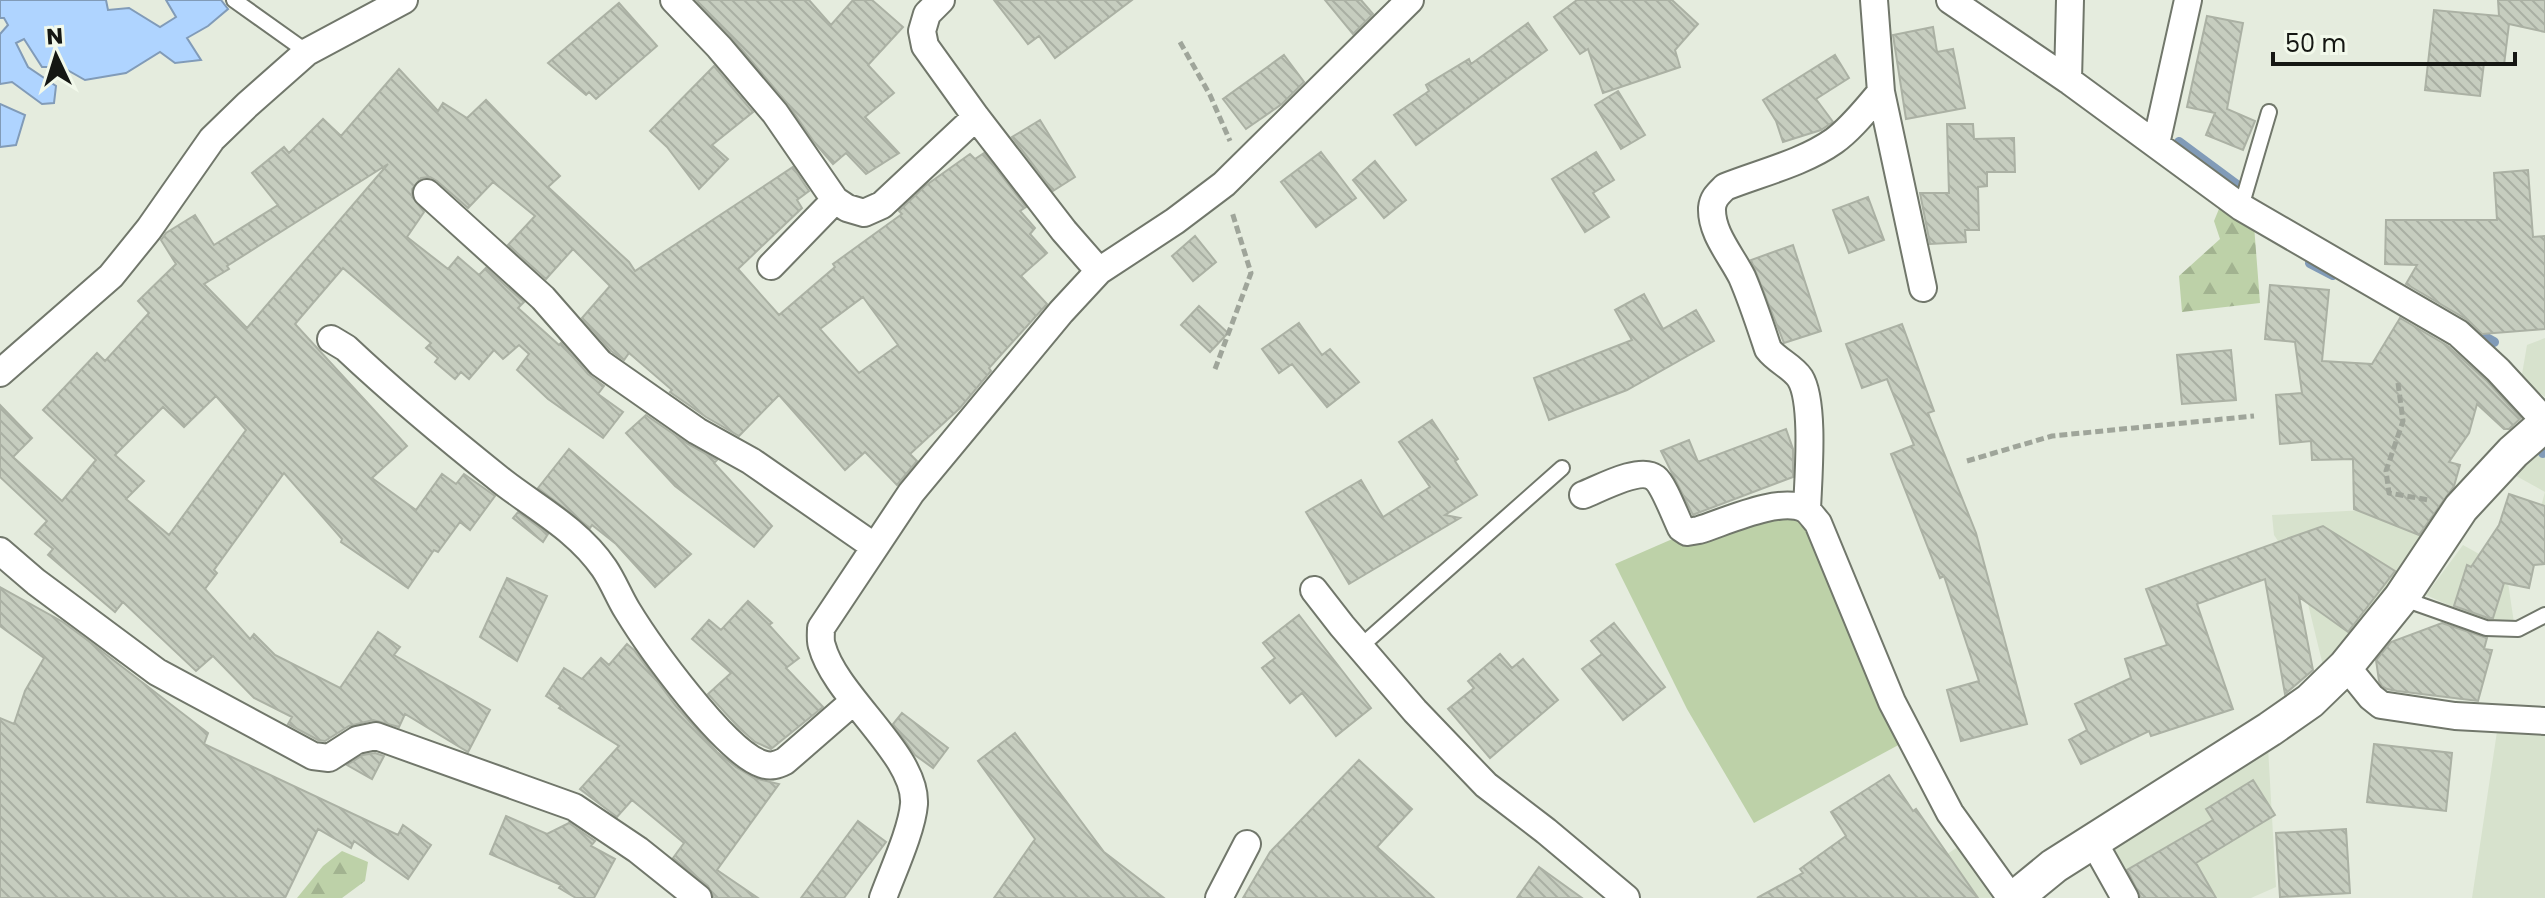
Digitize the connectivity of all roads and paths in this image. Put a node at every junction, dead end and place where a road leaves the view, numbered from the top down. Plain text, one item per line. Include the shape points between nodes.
1 (234, 0) edge
2 (404, 0) edge
3 (674, 0) edge
4 (941, 0) edge
5 (1410, 0) edge
6 (1874, 0) edge
7 (1950, 0) edge
8 (2070, 0) edge
9 (2188, 0) edge
10 (1180, 42) dead end
11 (307, 52) junction
12 (2068, 80) junction
13 (1881, 92) junction
14 (2269, 112) dead end
15 (976, 117) junction
16 (2156, 144) junction
17 (1233, 176) junction
18 (427, 193) dead end
19 (835, 200) junction
20 (2241, 207) junction
21 (771, 266) dead end
22 (1099, 271) junction
23 (1923, 288) dead end
24 (331, 339) dead end
25 (1215, 369) dead end
26 (0, 373) edge
27 (2398, 383) dead end
28 (2254, 416) dead end
29 (2545, 422) edge
30 (1967, 461) dead end
31 (1562, 468) dead end
32 (1583, 495) dead end
33 (2461, 508) junction
34 (1807, 510) junction
35 (875, 547) junction
36 (0, 551) edge
37 (1314, 590) dead end
38 (2401, 598) junction
39 (2545, 615) edge
40 (1360, 647) junction
41 (2346, 666) junction
42 (854, 701) junction
43 (2545, 721) edge
44 (2093, 841) junction
45 (1247, 844) dead end
46 (698, 898) edge
47 (883, 898) edge
48 (1219, 898) edge
49 (1626, 898) edge
50 (2013, 898) edge
51 (2125, 898) edge

1 - 11 lane
2 - 11 street
3 - 19 street via 775,113
4 - 15 street via 927,14 925,46
5 - 17 street
6 - 13 street
7 - 12 street
8 - 12 street
9 - 16 street
10 - 17 path via 1210,95
11 - 26 street via 212,139 111,276
12 - 16 street
13 - 23 street
13 - 34 street via 1834,141 1725,187 1712,208 1718,235 1742,278 1768,349 1805,387
14 - 20 lane
15 - 19 street via 882,205 864,213
15 - 22 street
16 - 20 street
17 - 22 street
17 - 25 path via 1251,273
18 - 35 street via 543,298 600,363
19 - 21 street
20 - 29 street via 2458,333
22 - 35 street via 911,493
24 - 42 street via 430,425 567,527 604,568 650,646 739,749 774,766
27 - 33 path via 2403,421 2386,471 2389,493
28 - 30 path via 2052,436
29 - 33 street
31 - 40 lane
32 - 34 street via 1646,473 1656,479 1687,532 1773,507
33 - 38 street
34 - 50 street via 1818,523 1892,702 1950,813
35 - 42 street via 821,628 821,646
36 - 46 street via 157,672 313,756 329,758 357,740 376,736 574,807
37 - 40 street
38 - 39 lane via 2486,628 2518,629
38 - 41 street
40 - 49 street via 1486,785
41 - 43 street via 2381,705
41 - 44 street via 2280,722
42 - 47 street via 907,776 914,803
44 - 50 street
44 - 51 street
45 - 48 street

